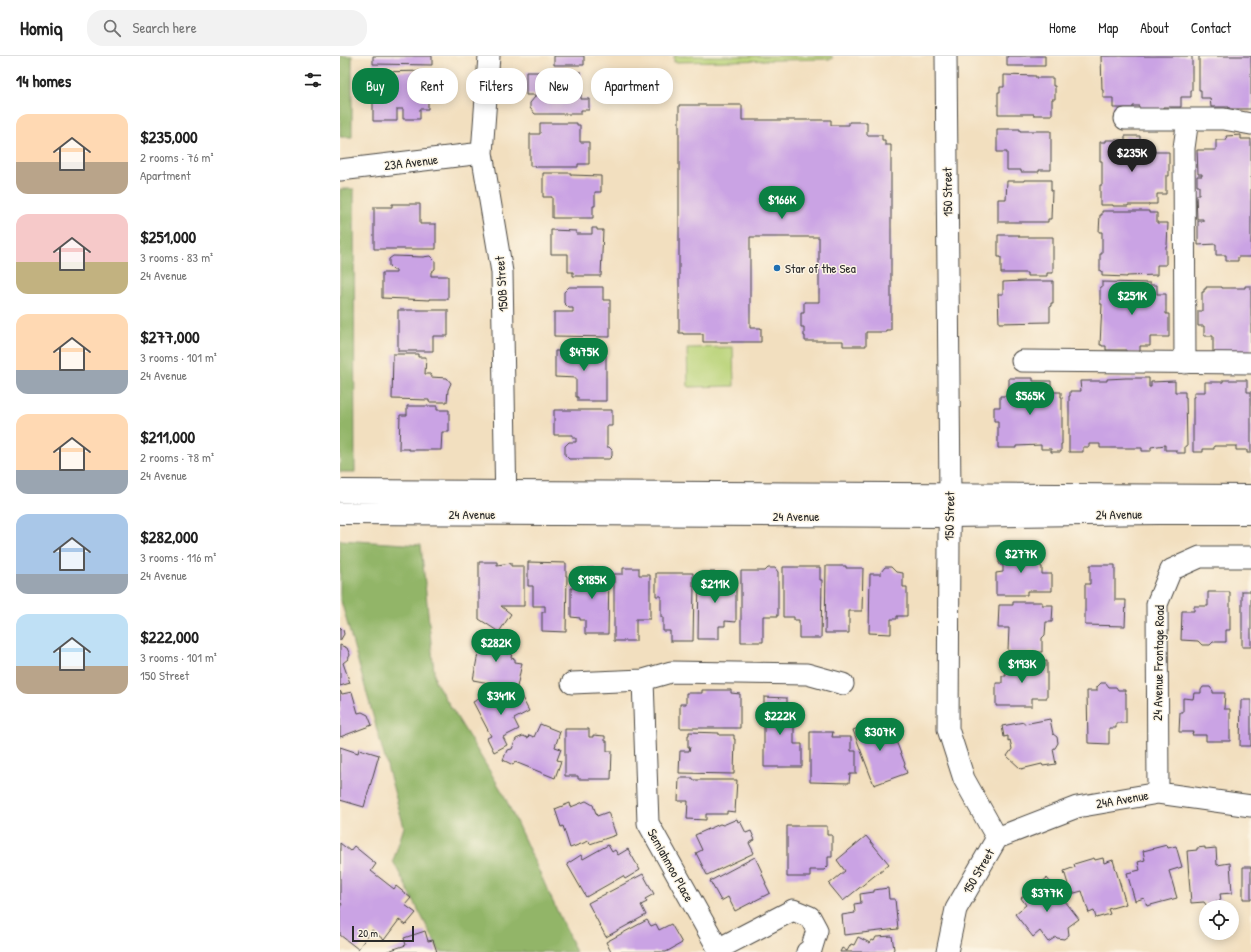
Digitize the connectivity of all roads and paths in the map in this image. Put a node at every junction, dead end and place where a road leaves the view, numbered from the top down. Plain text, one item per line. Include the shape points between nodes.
1 (489, 56) edge
2 (946, 56) edge
3 (1125, 119) dead end
4 (1188, 119) junction
5 (1251, 124) edge
6 (482, 153) junction
7 (340, 170) edge
8 (1022, 361) dead end
9 (1184, 363) junction
10 (1251, 363) edge
11 (340, 491) edge
12 (506, 492) junction
13 (1251, 496) edge
14 (950, 506) junction
15 (1251, 513) edge
16 (340, 514) edge
17 (506, 514) junction
18 (1251, 557) edge
19 (643, 680) junction
20 (572, 683) dead end
21 (843, 684) dead end
22 (1158, 792) junction
23 (1251, 806) edge
24 (997, 838) junction
25 (719, 950) edge
26 (807, 952) edge
27 (947, 952) edge

1 - 6 street, 150B Street
2 - 14 street, 150 Street
3 - 4 street
4 - 5 street via 1224,118
4 - 9 street via 1184,148
6 - 7 street, 23A Avenue
6 - 12 street, 150B Street via 502,272
8 - 9 street
9 - 10 street
11 - 12 main road, 24 Avenue
12 - 14 main road, 24 Avenue
12 - 17 street, 150B Street
13 - 14 main road, 24 Avenue
14 - 15 main road, 24 Avenue via 1159,513
14 - 17 main road, 24 Avenue
14 - 24 street, 150 Street via 948,729 964,779
16 - 17 main road, 24 Avenue
18 - 22 street, 24 Avenue Frontage Road via 1200,557 1171,570 1157,604
19 - 20 street
19 - 21 street via 671,672 807,674
19 - 25 street, Semiahmoo Place via 648,823
22 - 23 street, 24A Avenue
22 - 24 street, 24A Avenue via 1077,807
24 - 27 street, 150 Street via 956,908
25 - 26 street, Semiahmoo Place via 793,910 810,917 817,930

